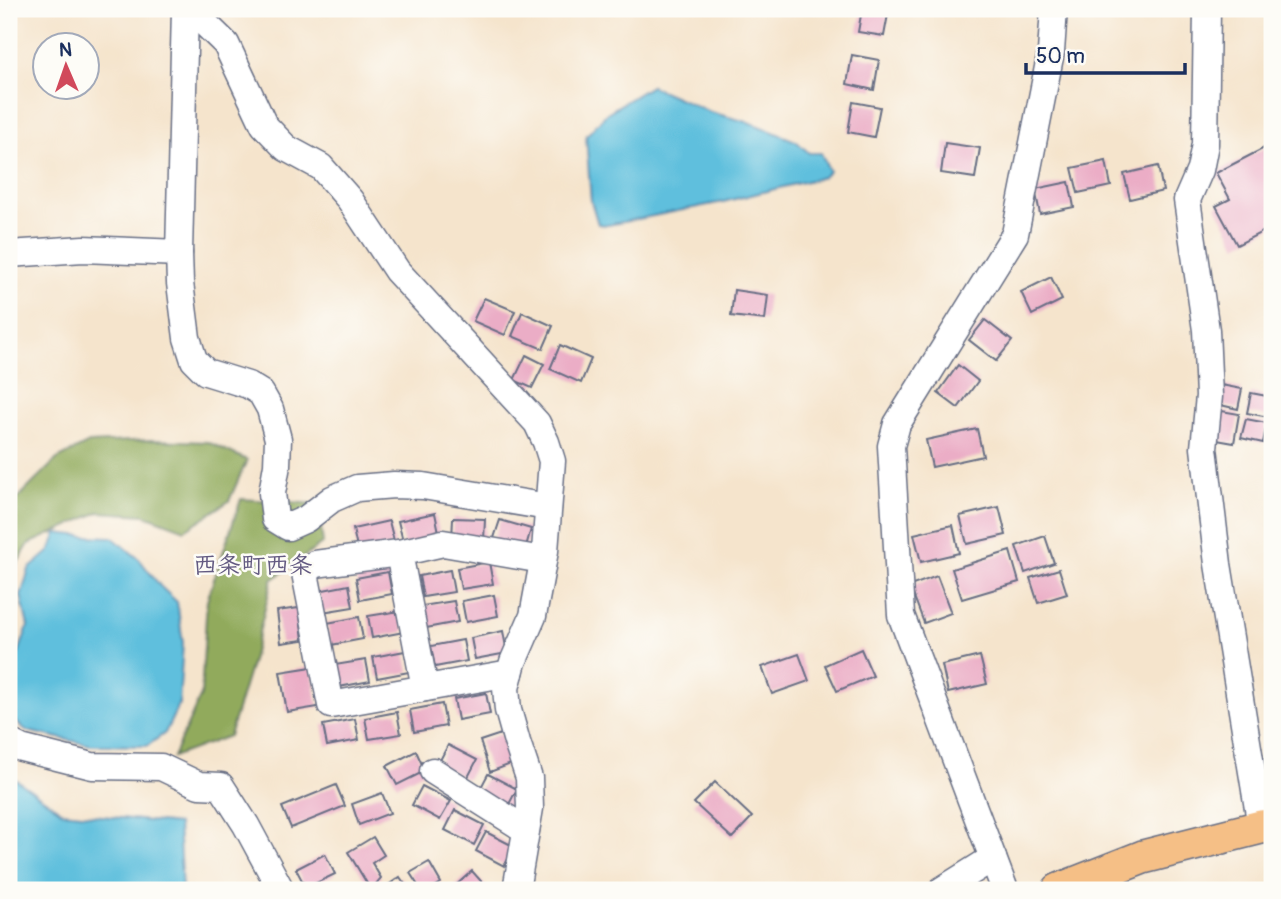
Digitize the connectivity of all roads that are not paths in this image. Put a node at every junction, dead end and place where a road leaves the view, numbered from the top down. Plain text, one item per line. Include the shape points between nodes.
1 (188, 9) edge
2 (1054, 9) edge
3 (1207, 9) edge
4 (178, 253) junction
5 (9, 254) edge
6 (548, 507) junction
7 (399, 553) junction
8 (543, 560) junction
9 (510, 673) junction
10 (425, 688) junction
11 (9, 741) edge
12 (433, 771) dead end
13 (1266, 827) edge
14 (527, 830) junction
15 (993, 858) junction
16 (281, 890) edge
17 (516, 890) edge
18 (943, 890) edge
19 (1005, 890) edge
20 (1059, 890) edge

1 - 4 street
1 - 6 street via 226,44 264,125 286,148 321,167 350,200 397,271 537,422 551,461
2 - 15 street via 1052,52 1015,234 897,424 891,446 901,615
3 - 13 street via 1205,144 1187,200 1206,330 1209,396 1204,448 1218,564
4 - 5 street via 83,249
4 - 6 street via 187,338 194,360 206,372 248,385 261,394 270,409 278,439 272,493 275,519 288,527 357,488 394,485
6 - 8 street
7 - 8 street via 443,543
7 - 10 street
7 - 10 street via 315,564 305,573 331,705
8 - 9 street via 533,616
9 - 10 street
9 - 14 street via 508,710 529,778
11 - 16 street via 92,766 161,767 199,785 221,786
12 - 14 street
13 - 20 main road via 1143,857
14 - 17 street
15 - 18 street
15 - 19 street

